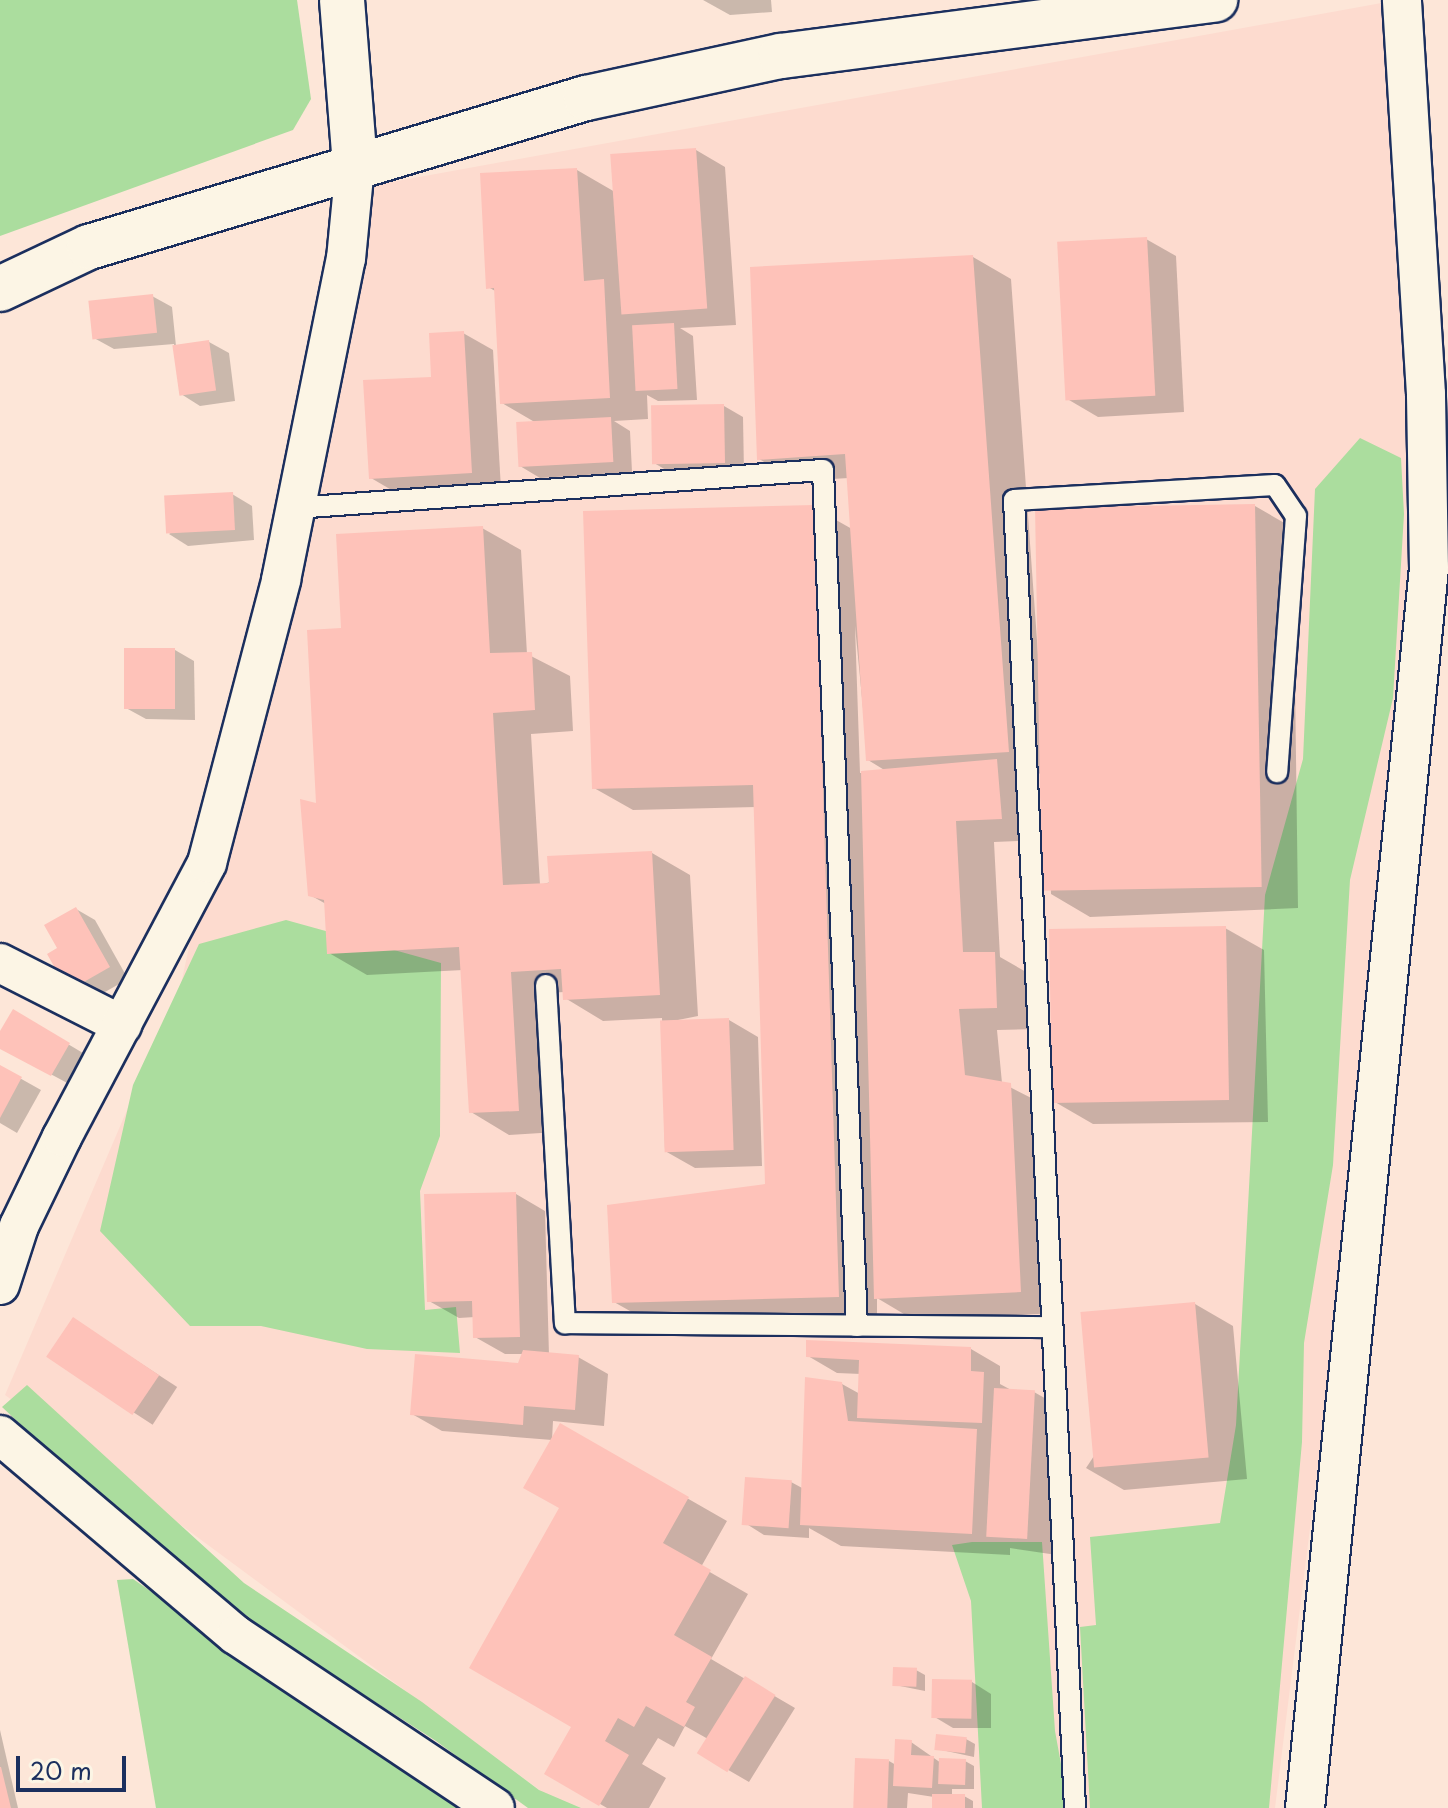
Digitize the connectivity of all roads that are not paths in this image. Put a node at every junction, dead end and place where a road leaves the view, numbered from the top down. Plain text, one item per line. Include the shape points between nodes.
1 (342, 0) edge
2 (1215, 0) edge
3 (1402, 0) edge
4 (355, 165) junction
5 (0, 289) edge
6 (295, 508) junction
7 (1277, 772) dead end
8 (0, 963) edge
9 (546, 985) dead end
10 (122, 1025) junction
11 (10, 1216) edge
12 (0, 1285) edge
13 (857, 1326) junction
14 (1050, 1327) junction
15 (0, 1435) edge
16 (495, 1808) edge
17 (1075, 1808) edge
18 (1305, 1808) edge

1 - 4 street
2 - 4 street via 781,56 586,98
3 - 18 street via 1426,394 1429,568
4 - 5 street via 89,247
4 - 6 street via 346,259
6 - 10 street via 207,863
6 - 13 lane via 823,470
7 - 14 lane via 1296,516 1275,485 1014,500
8 - 10 street
9 - 13 lane via 565,1323
10 - 11 street
11 - 12 street
13 - 14 lane
14 - 17 lane
15 - 16 street via 236,1635

